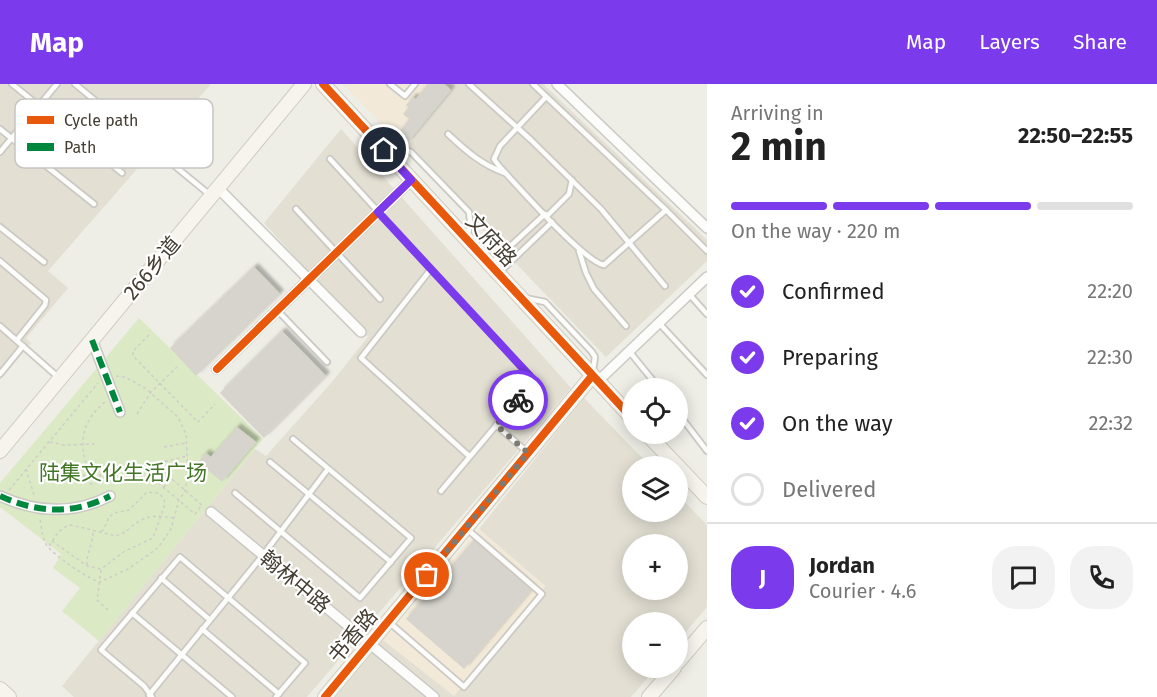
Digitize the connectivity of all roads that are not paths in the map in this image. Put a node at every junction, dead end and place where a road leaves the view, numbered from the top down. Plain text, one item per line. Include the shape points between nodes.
1 (12, 84) edge
2 (57, 84) edge
3 (75, 84) edge
4 (304, 84) edge
5 (323, 84) edge
6 (390, 84) edge
7 (415, 84) edge
8 (469, 84) edge
9 (533, 84) edge
10 (557, 84) edge
11 (546, 97) junction
12 (31, 99) edge
13 (43, 99) edge
14 (94, 99) edge
15 (517, 127) junction
16 (0, 129) edge
17 (15, 133) edge
18 (448, 134) dead end
19 (11, 138) junction
20 (15, 141) edge
21 (384, 150) junction
22 (0, 152) edge
23 (330, 159) dead end
24 (49, 168) edge
25 (116, 168) edge
26 (184, 168) edge
27 (122, 173) dead end
28 (506, 174) junction
29 (411, 180) junction
30 (572, 180) junction
31 (582, 190) junction
32 (215, 192) junction
33 (568, 194) junction
34 (94, 204) dead end
35 (296, 209) dead end
36 (666, 210) junction
37 (378, 212) junction
38 (546, 215) junction
39 (552, 222) junction
40 (0, 227) edge
41 (707, 228) edge
42 (467, 240) junction
43 (630, 243) junction
44 (579, 249) junction
45 (707, 251) edge
46 (336, 252) junction
47 (0, 261) edge
48 (44, 262) dead end
49 (431, 269) junction
50 (494, 269) junction
51 (707, 277) edge
52 (309, 279) junction
53 (665, 286) dead end
54 (689, 294) junction
55 (380, 299) dead end
56 (277, 310) junction
57 (707, 314) edge
58 (659, 323) junction
59 (0, 326) edge
60 (626, 326) dead end
61 (361, 333) dead end
62 (17, 340) junction
63 (92, 340) junction
64 (23, 346) junction
65 (629, 351) junction
66 (327, 362) dead end
67 (217, 369) dead end
68 (0, 374) edge
69 (707, 375) edge
70 (651, 378) edge
71 (60, 379) junction
72 (595, 379) junction
73 (622, 407) edge
74 (120, 412) dead end
75 (496, 425) junction
76 (688, 426) edge
77 (292, 439) dead end
78 (657, 444) edge
79 (0, 451) edge
80 (707, 451) edge
81 (528, 453) junction
82 (469, 456) junction
83 (270, 462) dead end
84 (328, 470) junction
85 (441, 491) dead end
86 (235, 493) dead end
87 (310, 494) junction
88 (110, 496) dead end
89 (1, 497) edge
90 (707, 497) edge
91 (211, 512) dead end
92 (466, 528) junction
93 (281, 531) junction
94 (263, 555) junction
95 (391, 562) junction
96 (161, 578) junction
97 (228, 598) junction
98 (132, 613) junction
99 (210, 620) junction
100 (388, 621) junction
101 (707, 628) edge
102 (202, 629) junction
103 (370, 644) junction
104 (688, 650) edge
105 (182, 655) junction
106 (665, 678) edge
107 (0, 688) edge
108 (149, 696) edge
109 (278, 696) edge
110 (9, 697) edge
111 (232, 697) edge
112 (325, 697) edge
113 (434, 697) edge
114 (649, 697) edge

1 - 12 lane
2 - 13 lane
3 - 14 lane
4 - 32 street, 266乡道
5 - 21 street, 文府路
6 - 7 lane via 405,96
8 - 15 lane
9 - 11 lane
10 - 41 street
11 - 15 lane
11 - 36 lane
15 - 28 lane via 494,159
15 - 30 lane
16 - 19 lane
17 - 19 lane
18 - 28 lane via 489,168
19 - 20 lane
19 - 22 lane
21 - 29 street, 文府路
21 - 42 lane via 398,148 411,152 469,212
23 - 37 lane
24 - 34 lane
25 - 27 lane
26 - 32 lane
28 - 38 lane
29 - 37 street
29 - 42 street, 文府路
30 - 31 lane
30 - 33 lane
31 - 33 lane
31 - 43 lane
32 - 52 street
32 - 63 street, 266乡道
33 - 38 lane
35 - 46 lane
36 - 43 lane
36 - 45 lane
37 - 46 street
37 - 49 lane
38 - 39 lane
38 - 50 lane
39 - 44 lane
39 - 50 lane
40 - 48 lane
42 - 50 street, 文府路
43 - 44 lane via 603,265
43 - 53 lane
44 - 60 lane via 594,290
46 - 52 street
46 - 55 lane
47 - 62 lane via 46,300
49 - 75 lane via 530,376 530,386
49 - 82 lane via 361,358
50 - 72 street, 文府路
51 - 54 street
52 - 56 street
52 - 61 street
54 - 57 lane
54 - 58 street
56 - 66 lane
56 - 67 street
58 - 65 street
58 - 69 lane
59 - 62 lane
62 - 64 lane
63 - 71 street, 266乡道
63 - 74 street
64 - 68 lane
64 - 71 lane
65 - 70 lane
65 - 72 street
71 - 79 street, 266乡道
72 - 73 street, 文府路
72 - 81 street, 书香路
75 - 81 lane
75 - 82 lane
76 - 80 lane
77 - 84 lane
78 - 90 street
81 - 92 street, 书香路
82 - 85 lane
83 - 87 lane
84 - 87 lane
84 - 95 lane via 411,538
86 - 93 lane
87 - 93 lane
87 - 95 lane
88 - 89 street via 94,504 54,511
91 - 94 street, 翰林中路
92 - 100 street, 书香路
92 - 100 lane via 542,594 464,687
93 - 94 lane
93 - 95 lane via 360,598
94 - 97 lane
94 - 103 street, 翰林中路
96 - 97 lane via 180,556
96 - 98 lane
96 - 99 lane
97 - 99 lane
97 - 109 lane via 304,663
98 - 105 lane
98 - 108 lane via 101,650 144,686
99 - 102 lane
100 - 103 street, 书香路
101 - 104 street
102 - 105 lane
102 - 109 lane
103 - 112 street, 书香路
103 - 113 street, 翰林中路
105 - 108 lane
105 - 111 lane
106 - 114 street
107 - 110 street

